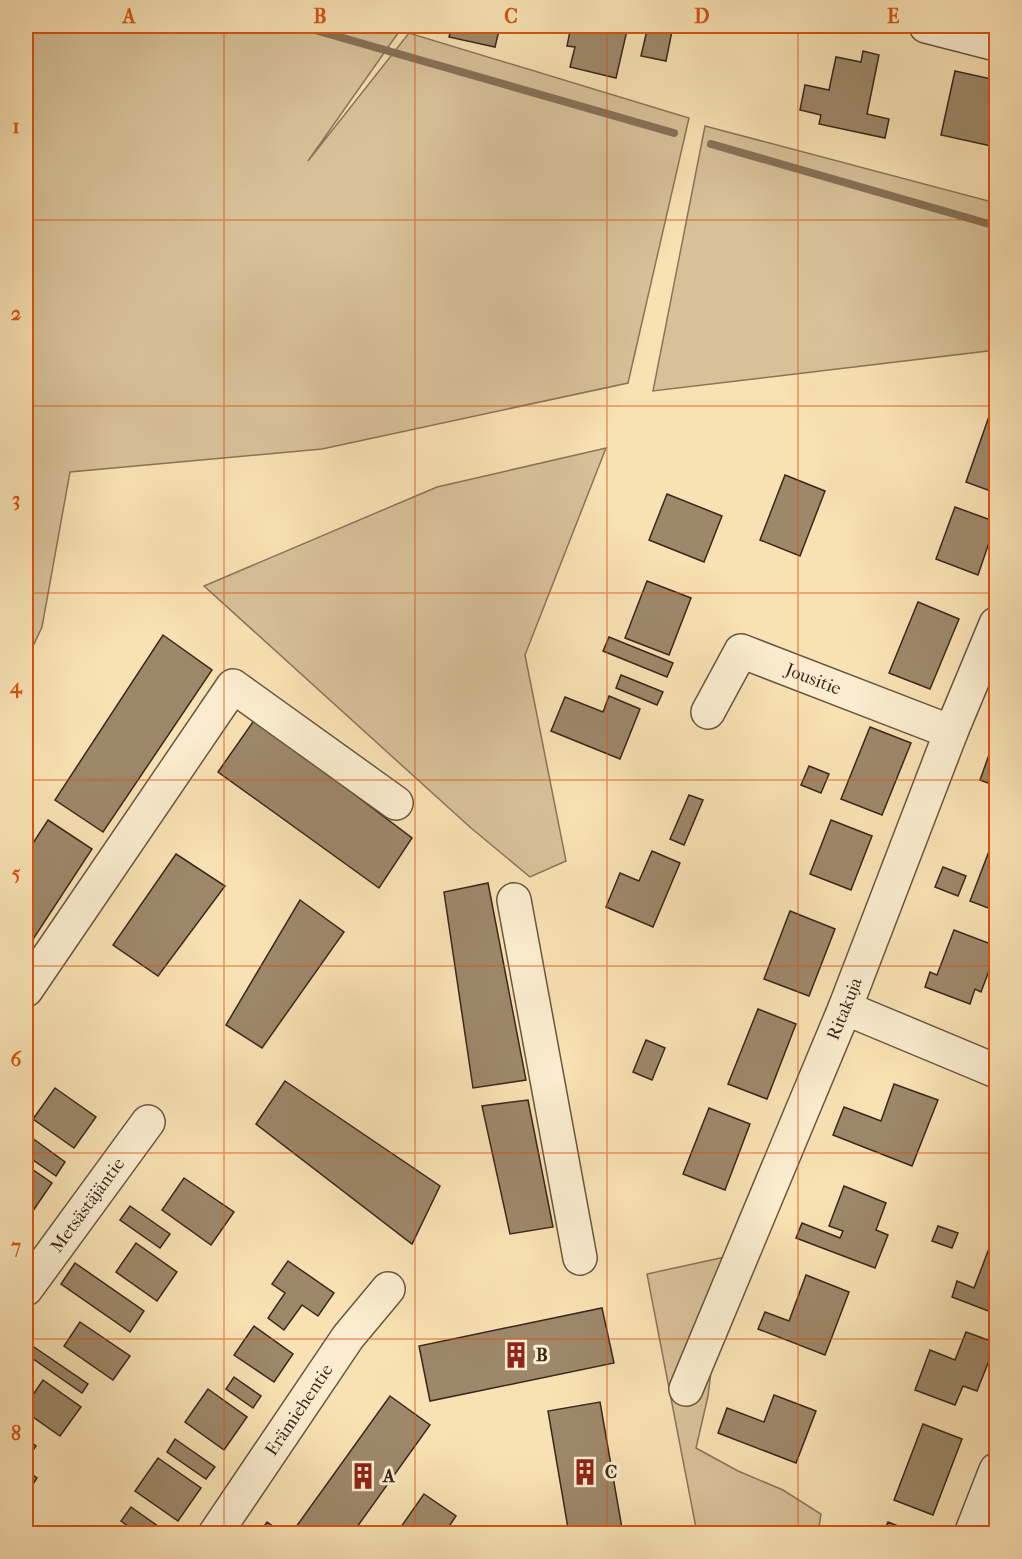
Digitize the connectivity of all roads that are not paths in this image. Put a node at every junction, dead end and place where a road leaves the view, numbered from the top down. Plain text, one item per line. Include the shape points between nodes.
1 (926, 26) edge
2 (996, 44) edge
3 (996, 624) edge
4 (708, 712) dead end
5 (951, 732) junction
6 (396, 803) dead end
7 (514, 900) dead end
8 (26, 990) edge
9 (845, 1008) junction
10 (996, 1071) edge
11 (148, 1122) dead end
12 (580, 1258) dead end
13 (26, 1289) edge
14 (388, 1289) dead end
15 (686, 1389) dead end
16 (996, 1470) edge
17 (215, 1533) edge
18 (971, 1533) edge

1 - 2 street
3 - 5 street, Ritakuja
4 - 5 street, Jousitie via 741,651
5 - 9 street, Ritakuja
6 - 8 street via 233,686
7 - 12 street
9 - 10 street
9 - 15 street, Ritakuja
11 - 13 street, Metsästäjäntie
14 - 17 street, Erämiehentie via 348,1337
16 - 18 street

